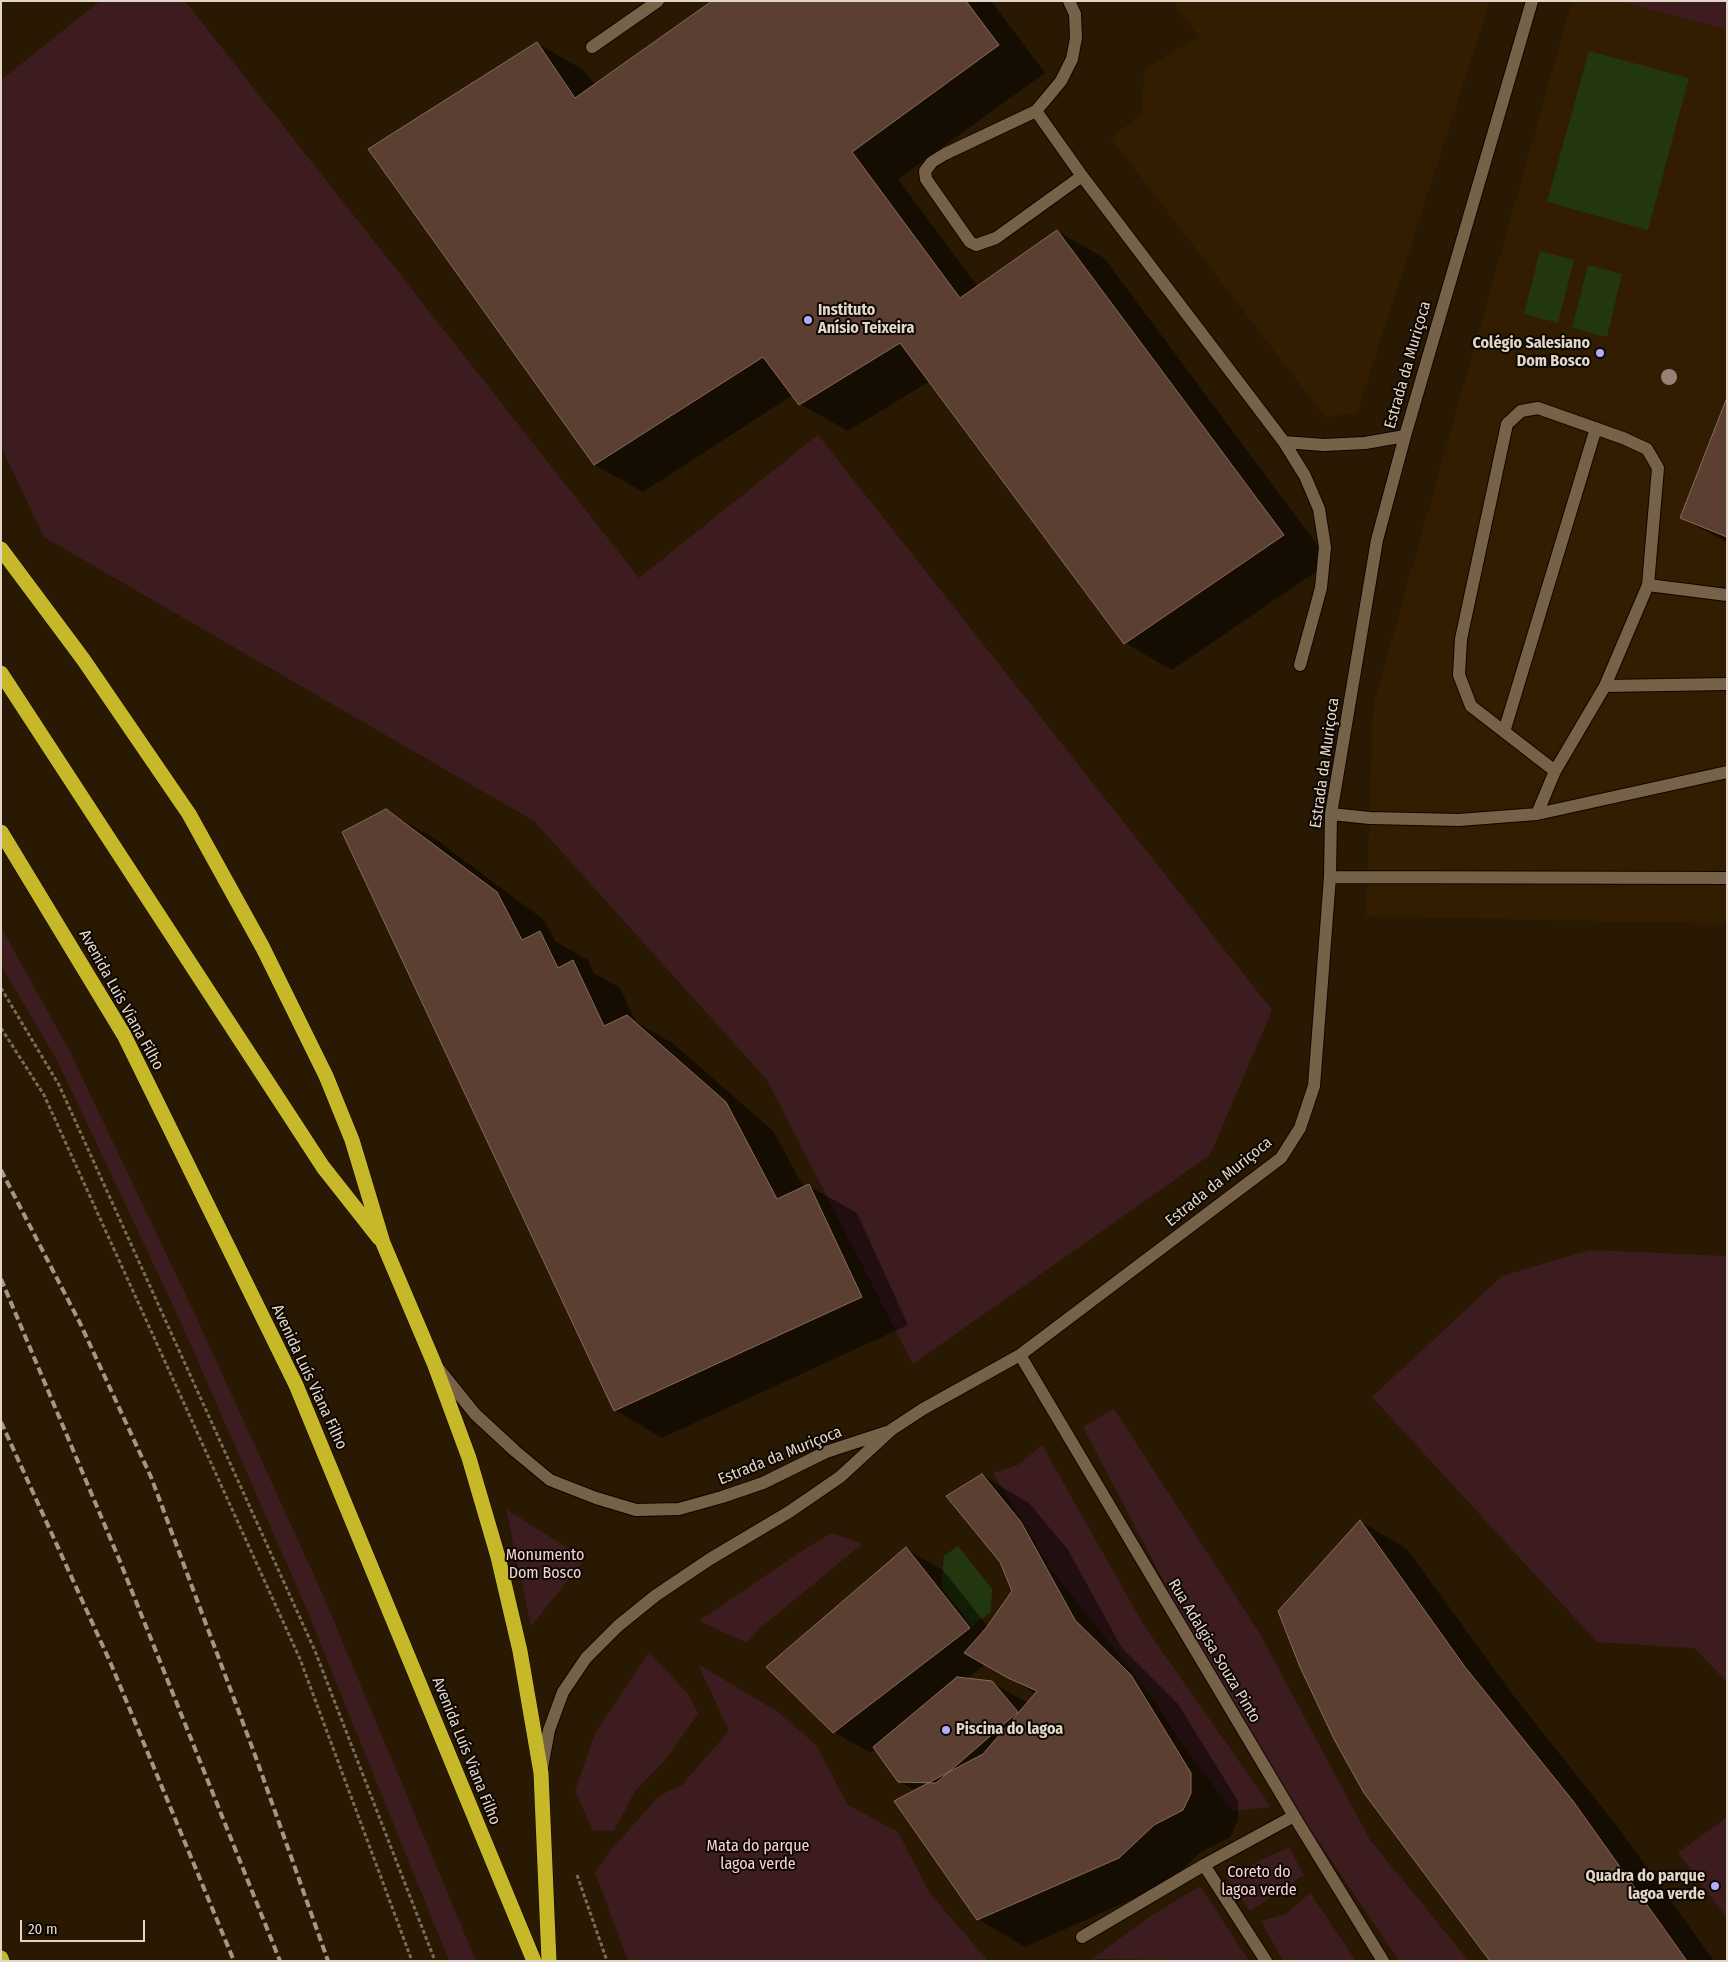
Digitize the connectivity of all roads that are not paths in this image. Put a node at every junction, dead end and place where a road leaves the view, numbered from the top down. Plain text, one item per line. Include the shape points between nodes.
1 (658, 1) edge
2 (1069, 1) edge
3 (1532, 1) edge
4 (592, 47) dead end
5 (1036, 111) junction
6 (1082, 176) junction
7 (1596, 428) junction
8 (1404, 436) junction
9 (1284, 442) junction
10 (1, 549) edge
11 (1648, 585) junction
12 (1727, 596) edge
13 (1300, 665) dead end
14 (1, 673) edge
15 (1727, 684) edge
16 (1605, 686) junction
17 (1504, 732) junction
18 (1555, 771) junction
19 (1727, 772) edge
20 (1331, 814) junction
21 (1537, 814) junction
22 (1, 832) edge
23 (1330, 877) junction
24 (1727, 878) edge
25 (383, 1243) junction
26 (1020, 1356) junction
27 (434, 1363) junction
28 (892, 1430) junction
29 (541, 1773) junction
30 (1294, 1816) junction
31 (1204, 1865) junction
32 (1082, 1937) dead end
33 (534, 1961) edge
34 (549, 1961) edge
35 (1266, 1961) edge
36 (1383, 1961) edge

1 - 4 street
2 - 5 street via 1075,14 1076,38 1072,59 1061,81
3 - 8 street, Estrada da Muriçoca
5 - 6 street
5 - 6 street via 932,162 925,171 926,180 970,242 976,245 996,238
6 - 9 street
7 - 11 street via 1647,449 1658,468
7 - 17 street
7 - 17 street via 1538,408 1521,411 1507,424 1462,639 1459,675 1471,706
8 - 9 street via 1365,443 1324,445
8 - 20 street, Estrada da Muriçoca via 1377,540
9 - 13 street via 1305,476 1319,509 1325,547 1321,588
10 - 25 highway via 83,659 194,822 263,948 326,1076 360,1162
11 - 12 street
11 - 16 street
14 - 25 highway via 323,1167
15 - 16 street
16 - 18 street
17 - 18 street
18 - 21 street
19 - 21 street
20 - 21 street via 1460,820
20 - 23 street, Estrada da Muriçoca
22 - 33 highway, Avenida Luís Viana Filho via 124,1034 296,1385
23 - 24 street
23 - 26 street, Estrada da Muriçoca via 1314,1086 1300,1128 1280,1158
25 - 27 highway
26 - 28 street, Estrada da Muriçoca via 923,1409
26 - 30 street, Rua Adalgisa Souza Pinto
27 - 28 street, Estrada da Muriçoca via 475,1414 550,1480 636,1510 679,1509 722,1497 763,1483 826,1452
27 - 29 highway via 469,1458 498,1557 520,1652
28 - 29 street, Estrada da Muriçoca via 840,1478 654,1596 618,1626 586,1658 563,1692 549,1730
29 - 34 highway
30 - 31 street
30 - 36 street, Rua Adalgisa Souza Pinto
31 - 32 street
31 - 35 street

